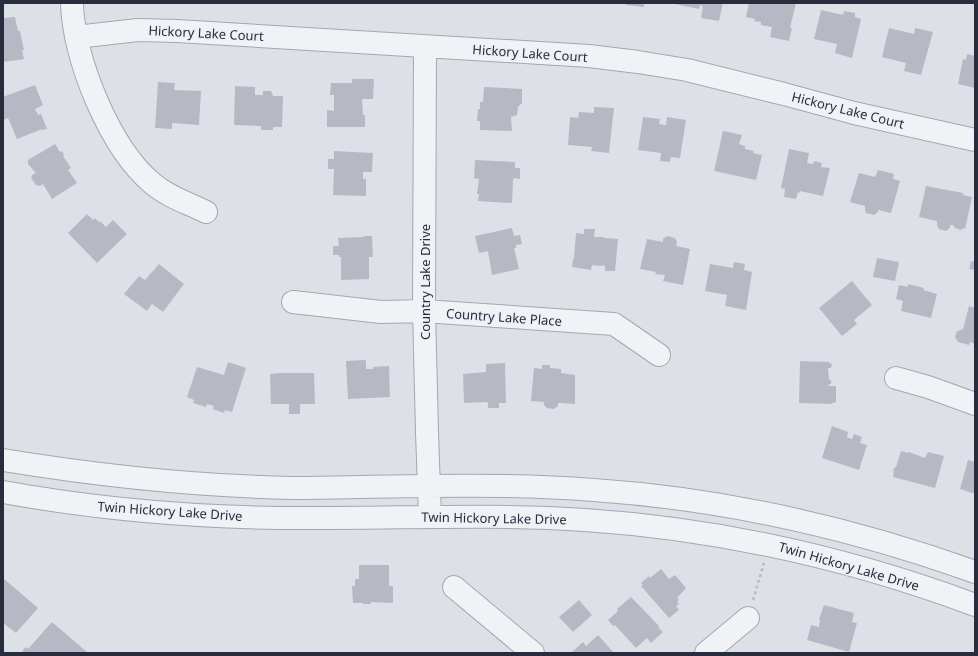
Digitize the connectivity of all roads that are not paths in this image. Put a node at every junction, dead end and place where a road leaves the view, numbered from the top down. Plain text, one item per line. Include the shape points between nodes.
1 (72, 3) edge
2 (76, 37) junction
3 (425, 47) junction
4 (975, 140) edge
5 (206, 212) dead end
6 (293, 302) dead end
7 (424, 311) junction
8 (659, 354) dead end
9 (896, 378) dead end
10 (975, 404) edge
11 (3, 460) edge
12 (429, 486) junction
13 (3, 492) edge
14 (430, 517) junction
15 (975, 572) edge
16 (454, 586) dead end
17 (975, 605) edge
18 (748, 618) road end
19 (533, 653) edge
20 (706, 653) edge

1 - 2 street
2 - 3 street, Hickory Lake Court via 146,30
2 - 5 street via 98,105 134,164 152,183 170,196
3 - 4 street, Hickory Lake Court via 589,56 687,70 854,113
3 - 7 street, Country Lake Drive
6 - 7 street, Country Lake Place via 381,312
7 - 8 street, Country Lake Place via 614,324
7 - 12 street, Country Lake Drive
9 - 10 street
11 - 12 street via 80,472 173,482 295,488
12 - 14 street, Country Lake Drive
12 - 15 street via 542,487 685,499 809,522 867,537
13 - 14 street, Twin Hickory Lake Drive via 76,503 194,514 322,518
14 - 17 street, Twin Hickory Lake Drive via 516,516 646,525 706,533 827,558
16 - 19 street
18 - 20 street

